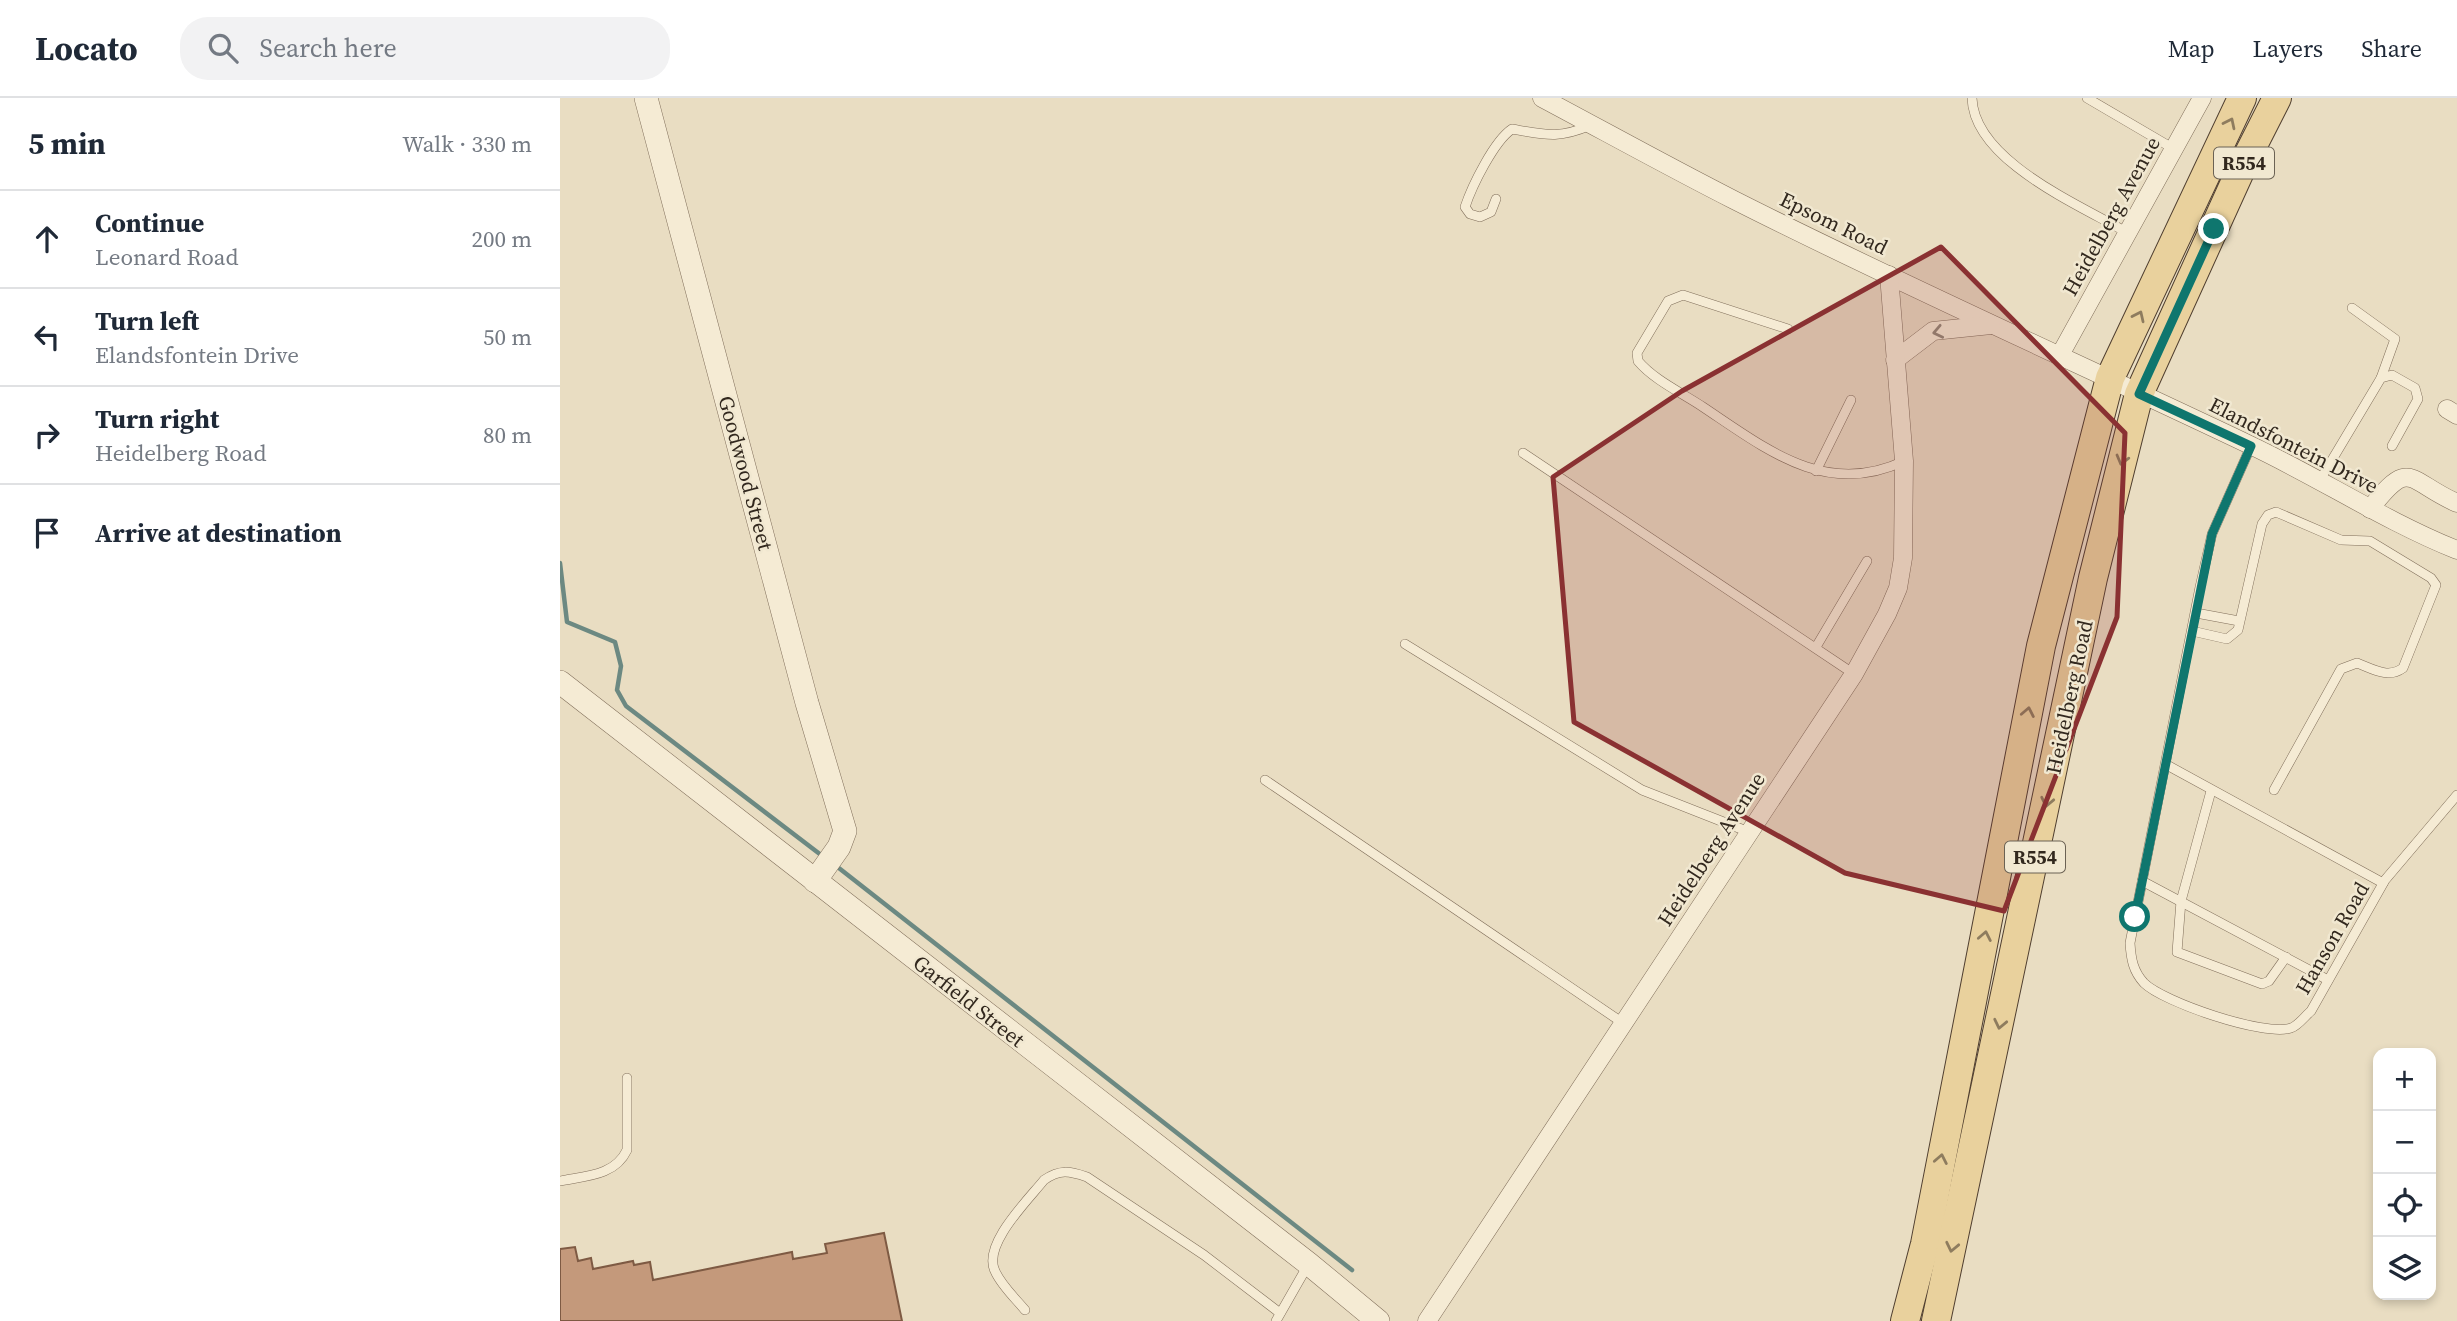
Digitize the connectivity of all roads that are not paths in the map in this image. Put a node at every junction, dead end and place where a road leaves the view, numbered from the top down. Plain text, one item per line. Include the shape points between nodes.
1 (646, 98) edge
2 (1542, 98) edge
3 (1972, 98) edge
4 (2087, 98) edge
5 (2202, 98) edge
6 (2242, 98) edge
7 (2277, 98) edge
8 (1593, 125) junction
9 (2174, 149) junction
10 (1496, 199) dead end
11 (2128, 233) junction
12 (1889, 275) junction
13 (2352, 308) dead end
14 (1991, 325) junction
15 (1788, 329) dead end
16 (2060, 355) junction
17 (1895, 360) junction
18 (2381, 378) junction
19 (2110, 379) junction
20 (2139, 394) junction
21 (1851, 400) dead end
22 (2251, 446) junction
23 (2392, 446) dead end
24 (1523, 453) dead end
25 (1904, 461) junction
26 (1816, 471) junction
27 (2320, 480) junction
28 (2457, 503) edge
29 (2370, 509) junction
30 (2457, 550) edge
31 (1867, 561) dead end
32 (2196, 613) junction
33 (2239, 621) junction
34 (2192, 631) junction
35 (1405, 643) dead end
36 (1816, 647) junction
37 (1854, 674) junction
38 (560, 682) edge
39 (2167, 765) junction
40 (1265, 780) dead end
41 (2274, 790) dead end
42 (2211, 791) junction
43 (2457, 795) edge
44 (1749, 832) junction
45 (815, 881) junction
46 (2143, 881) junction
47 (2383, 883) junction
48 (2180, 901) junction
49 (2286, 957) junction
50 (2328, 980) junction
51 (1623, 1023) junction
52 (627, 1078) dead end
53 (560, 1181) edge
54 (1925, 1244) junction
55 (1309, 1264) junction
56 (1025, 1310) dead end
57 (1278, 1317) edge
58 (1378, 1321) edge
59 (1427, 1321) edge
60 (1895, 1321) edge
61 (1905, 1321) edge
62 (1936, 1321) edge

1 - 45 street, Goodwood Street via 807,703 841,810 845,831
2 - 8 street, Epsom Road
3 - 11 lane via 1974,117 1986,139 2022,171
4 - 9 lane
5 - 9 street, Heidelberg Avenue
19 -> 6 main road, Heidelberg Road / R554
7 - 20 main road, Heidelberg Road / R554
8 - 10 lane via 1553,137 1512,128 1503,135 1465,207 1480,217 1491,212
8 - 12 street, Epsom Road
9 - 11 street, Heidelberg Avenue
11 - 16 street, Heidelberg Avenue
12 - 14 street, Epsom Road
12 - 17 street, Heidelberg Avenue
13 - 18 lane via 2395,339
14 - 16 street, Epsom Road
14 -> 17 street via 1933,331
15 - 26 lane via 1674,296 1637,354 1638,361 1780,458
16 - 19 street, Epsom Road
17 - 25 street, Heidelberg Avenue
18 - 23 lane via 2392,375 2418,393
18 - 27 lane
19 - 20 street, Elandsfontein Drive
54 -> 19 main road, Heidelberg Road / R554 via 2041,646
20 - 22 street, Elandsfontein Drive
20 -> 62 main road, Heidelberg Road / R554 via 2093,578
21 - 26 lane
22 - 27 street, Elandsfontein Drive
22 - 32 lane via 2212,534
24 - 36 lane
25 - 26 lane via 1855,474
25 - 37 street, Heidelberg Avenue via 1903,558 1898,588
27 - 29 street, Elandsfontein Drive
28 - 29 street via 2402,476 2391,482
29 - 30 street, Elandsfontein Drive via 2402,528
31 - 36 lane
32 - 33 lane
32 - 34 lane
33 - 34 lane via 2238,630 2227,639
33 - 41 lane via 2262,524 2276,512 2341,541 2370,541 2436,585 2403,668 2395,674 2357,663 2341,669
34 - 39 lane
35 - 44 lane via 1642,790
36 - 37 lane
37 - 44 street, Heidelberg Avenue
38 - 45 street, Garfield Street
39 - 42 lane
39 - 46 lane
40 - 51 lane
42 - 47 lane
42 - 48 lane
43 - 47 lane, Hanson Road
44 - 51 street, Heidelberg Avenue
45 - 55 street, Garfield Street
46 - 48 lane
46 - 50 lane, Hanson Road via 2130,943 2131,961 2146,985 2164,995 2269,1031 2293,1028 2311,1011
47 - 50 lane, Hanson Road
48 - 49 lane
48 - 49 lane via 2176,945 2184,955 2262,984
49 - 50 lane
51 - 59 street, Heidelberg Avenue
52 - 53 lane via 624,1156 612,1168
54 - 60 main road
54 - 61 main road, Heidelberg Road / R554
55 - 57 lane
55 - 58 street, Garfield Street
56 - 57 lane via 995,1272 993,1245 1044,1180 1055,1172 1068,1171 1087,1177 1194,1248

